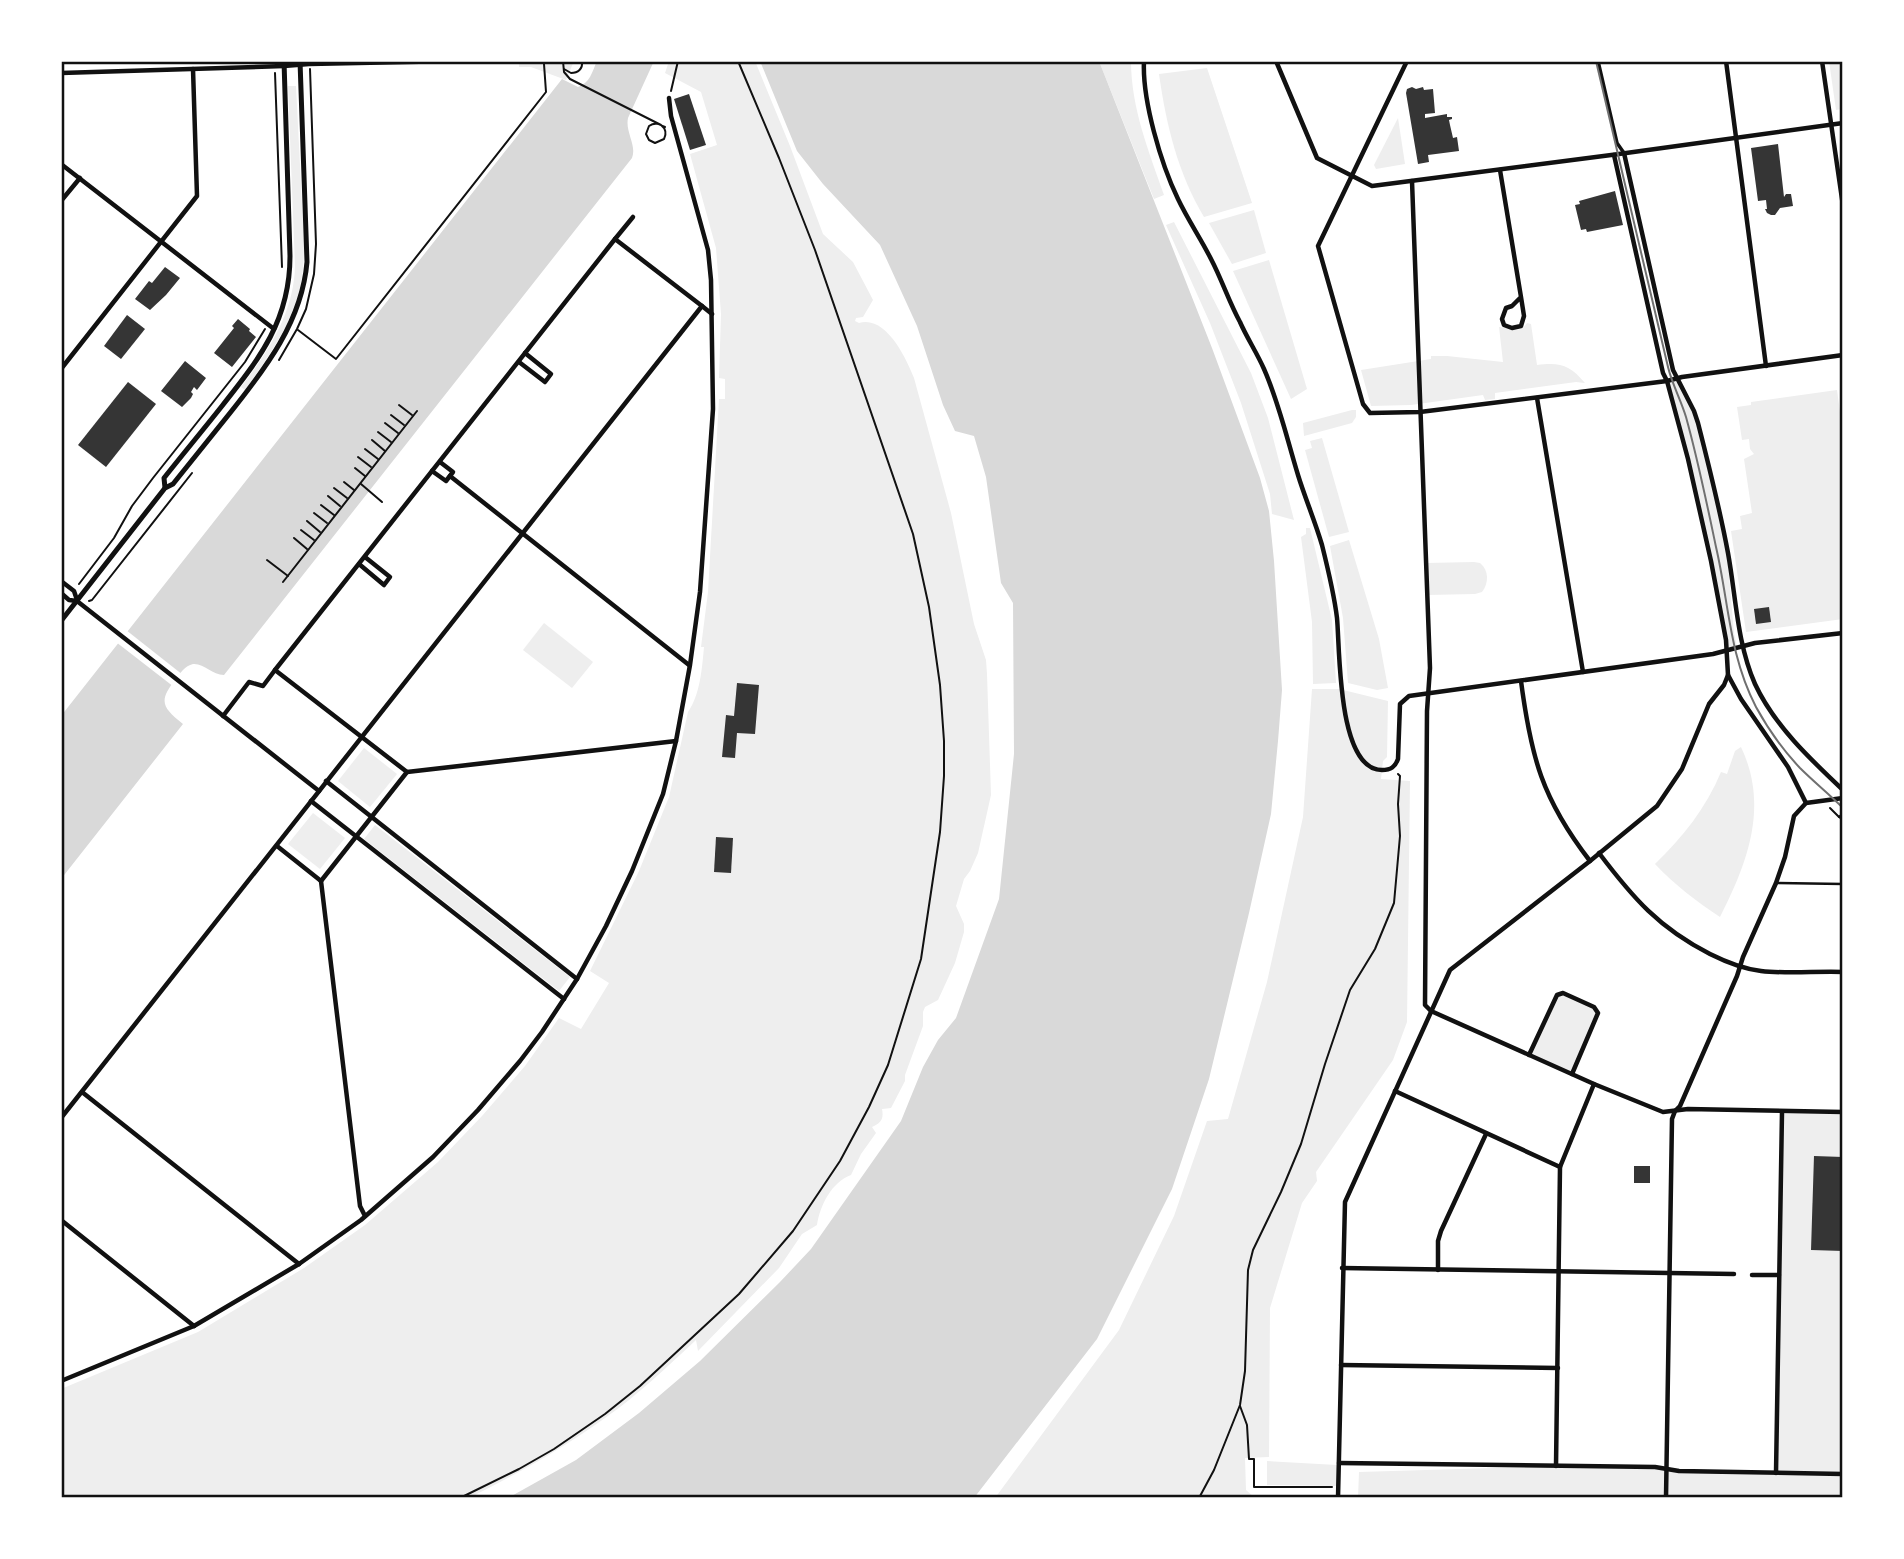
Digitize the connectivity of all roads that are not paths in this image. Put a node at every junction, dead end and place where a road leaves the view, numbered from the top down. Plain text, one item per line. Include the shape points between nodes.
1 (456, 61) edge
2 (1144, 61) edge
3 (1276, 61) edge
4 (1407, 61) edge
5 (1598, 61) edge
6 (1726, 61) edge
7 (1822, 61) edge
8 (300, 63) edge
9 (284, 64) edge
10 (193, 69) junction
11 (61, 73) edge
12 (669, 98) road end
13 (1842, 123) edge
14 (1831, 124) junction
15 (1843, 130) edge
16 (1736, 138) junction
17 (1617, 143) junction
18 (1624, 153) junction
19 (1614, 155) junction
20 (61, 164) edge
21 (1500, 170) junction
22 (1352, 176) junction
23 (80, 178) junction
24 (1412, 181) junction
25 (61, 201) edge
26 (1843, 206) edge
27 (633, 217) dead end
28 (615, 239) junction
29 (162, 242) junction
30 (1521, 297) junction
31 (702, 306) junction
32 (712, 314) junction
33 (275, 330) junction
34 (525, 353) junction
35 (1843, 355) edge
36 (519, 362) junction
37 (1766, 366) junction
38 (61, 369) edge
39 (1677, 378) junction
40 (1667, 381) junction
41 (233, 392) junction
42 (242, 398) junction
43 (1537, 398) junction
44 (1420, 412) junction
45 (440, 462) junction
46 (432, 471) junction
47 (450, 476) junction
48 (165, 488) junction
49 (523, 533) junction
50 (365, 557) junction
51 (359, 565) junction
52 (61, 581) edge
53 (61, 593) edge
54 (77, 601) junction
55 (61, 621) edge
56 (1843, 633) edge
57 (1743, 646) junction
58 (1726, 651) junction
59 (690, 665) junction
60 (275, 670) junction
61 (1583, 672) junction
62 (1728, 675) junction
63 (1521, 681) junction
64 (1428, 694) junction
65 (223, 716) junction
66 (361, 737) junction
67 (676, 741) junction
68 (407, 772) junction
69 (326, 781) junction
70 (1843, 790) edge
71 (319, 791) junction
72 (1843, 798) edge
73 (311, 801) junction
74 (1808, 806) junction
75 (372, 817) junction
76 (356, 836) junction
77 (277, 846) junction
78 (1599, 853) junction
79 (1590, 860) junction
80 (321, 881) junction
81 (1776, 883) junction
82 (1843, 884) edge
83 (1740, 966) junction
84 (1843, 972) edge
85 (577, 979) junction
86 (564, 999) junction
87 (1432, 1011) junction
88 (1530, 1055) junction
89 (1572, 1074) junction
90 (1594, 1084) junction
91 (1395, 1091) junction
92 (82, 1092) junction
93 (1675, 1111) junction
94 (1782, 1112) junction
95 (1843, 1112) edge
96 (61, 1118) edge
97 (1486, 1133) junction
98 (1560, 1167) junction
99 (366, 1216) junction
100 (61, 1220) edge
101 (299, 1264) junction
102 (1342, 1268) junction
103 (1438, 1270) junction
104 (1559, 1272) junction
105 (1670, 1273) junction
106 (1734, 1274) dead end
107 (1752, 1275) dead end
108 (1779, 1275) junction
109 (194, 1326) junction
110 (1341, 1366) junction
111 (1558, 1368) junction
112 (61, 1381) edge
113 (1339, 1463) junction
114 (1556, 1466) junction
115 (1667, 1468) junction
116 (1776, 1473) junction
117 (1843, 1474) edge
118 (1338, 1498) edge
119 (1666, 1498) edge

1 - 8 street
2 - 64 street via 1153,126 1168,174 1277,403 1321,544 1336,617 1350,733 1365,763 1377,770 1394,767 1400,704 1409,696
3 - 22 street via 1315,155
4 - 22 street
5 - 17 street
6 - 16 street
7 - 14 street
8 - 9 street
8 - 42 street via 307,253 304,282 280,344
9 - 10 street
9 - 33 street via 290,266 288,290
10 - 11 street
10 - 29 street via 197,196
12 - 32 street via 708,250
13 - 14 street
13 - 15 street
14 - 16 street
14 - 26 street
16 - 18 street
16 - 37 street
17 - 18 street
17 - 19 street
18 - 19 street
18 - 39 street
19 - 21 street
19 - 40 street
20 - 23 street
21 - 24 street
21 - 30 street
22 - 24 street via 1372,186
22 - 44 street via 1318,246 1363,404 1370,413
23 - 25 street
23 - 29 street
24 - 44 street
27 - 28 street
28 - 31 street
28 - 34 street
29 - 33 street
29 - 38 street
30 - 30 street via 1506,308 1504,325 1521,326
31 - 32 street
31 - 49 street
32 - 59 street via 713,410
33 - 41 street
34 - 36 street
34 - 36 street via 551,373 545,382
35 - 37 street
36 - 45 street
37 - 39 street
39 - 40 street
39 - 57 street via 1699,423
40 - 43 street
40 - 58 street via 1708,548
41 - 42 street
41 - 48 street via 164,478
42 - 48 street
43 - 44 street
43 - 61 street
44 - 64 street
45 - 46 street
45 - 47 street via 453,472
46 - 47 street via 446,481
46 - 50 street
47 - 49 street
48 - 54 street
49 - 59 street
49 - 66 street
50 - 51 street
50 - 51 street via 390,577 384,585
51 - 60 street
52 - 54 street via 74,591
53 - 54 street
54 - 55 street
54 - 65 street
56 - 57 street
57 - 58 street
57 - 70 street via 1756,686 1772,712
58 - 61 street
58 - 62 street
59 - 67 street
60 - 65 street via 263,686 249,682
60 - 66 street
61 - 63 street
62 - 74 street
62 - 78 street via 1709,704 1668,792
63 - 64 street
63 - 79 street via 1529,736 1542,780 1557,813
64 - 87 street via 1424,994 1425,1005
65 - 71 street
66 - 68 street
66 - 69 street
67 - 68 street
67 - 85 street via 663,794 632,871
68 - 75 street
69 - 71 street
69 - 75 street
71 - 73 street
72 - 74 street
73 - 76 street
73 - 77 street
74 - 81 street via 1791,822
75 - 76 street
75 - 85 street
76 - 80 street
76 - 86 street
77 - 80 street
77 - 92 street
78 - 79 street
78 - 83 street via 1630,894 1664,926
79 - 87 street via 1450,970
80 - 99 street via 360,1206
81 - 82 lane
81 - 83 street
83 - 84 street via 1761,971
83 - 93 street
85 - 86 street
86 - 99 street via 478,1110
87 - 88 street
87 - 91 street
88 - 89 street
88 - 89 street via 1557,995 1563,993 1594,1007 1598,1013
89 - 90 street
90 - 93 street via 1663,1112
90 - 98 street
91 - 97 street
91 - 102 street via 1345,1202
92 - 96 street
92 - 101 street
93 - 94 street
93 - 105 street
94 - 95 street
94 - 108 street
97 - 98 street
97 - 103 street via 1441,1231
98 - 104 street
99 - 101 street
100 - 109 street
101 - 109 street
102 - 103 street
102 - 110 street
103 - 104 street
104 - 105 street
104 - 111 street
105 - 106 street
105 - 115 street
107 - 108 street
108 - 116 street
109 - 112 street
110 - 111 street
110 - 113 street
111 - 114 street
113 - 114 street
113 - 118 street
114 - 115 street
115 - 116 street
115 - 119 street
116 - 117 street

